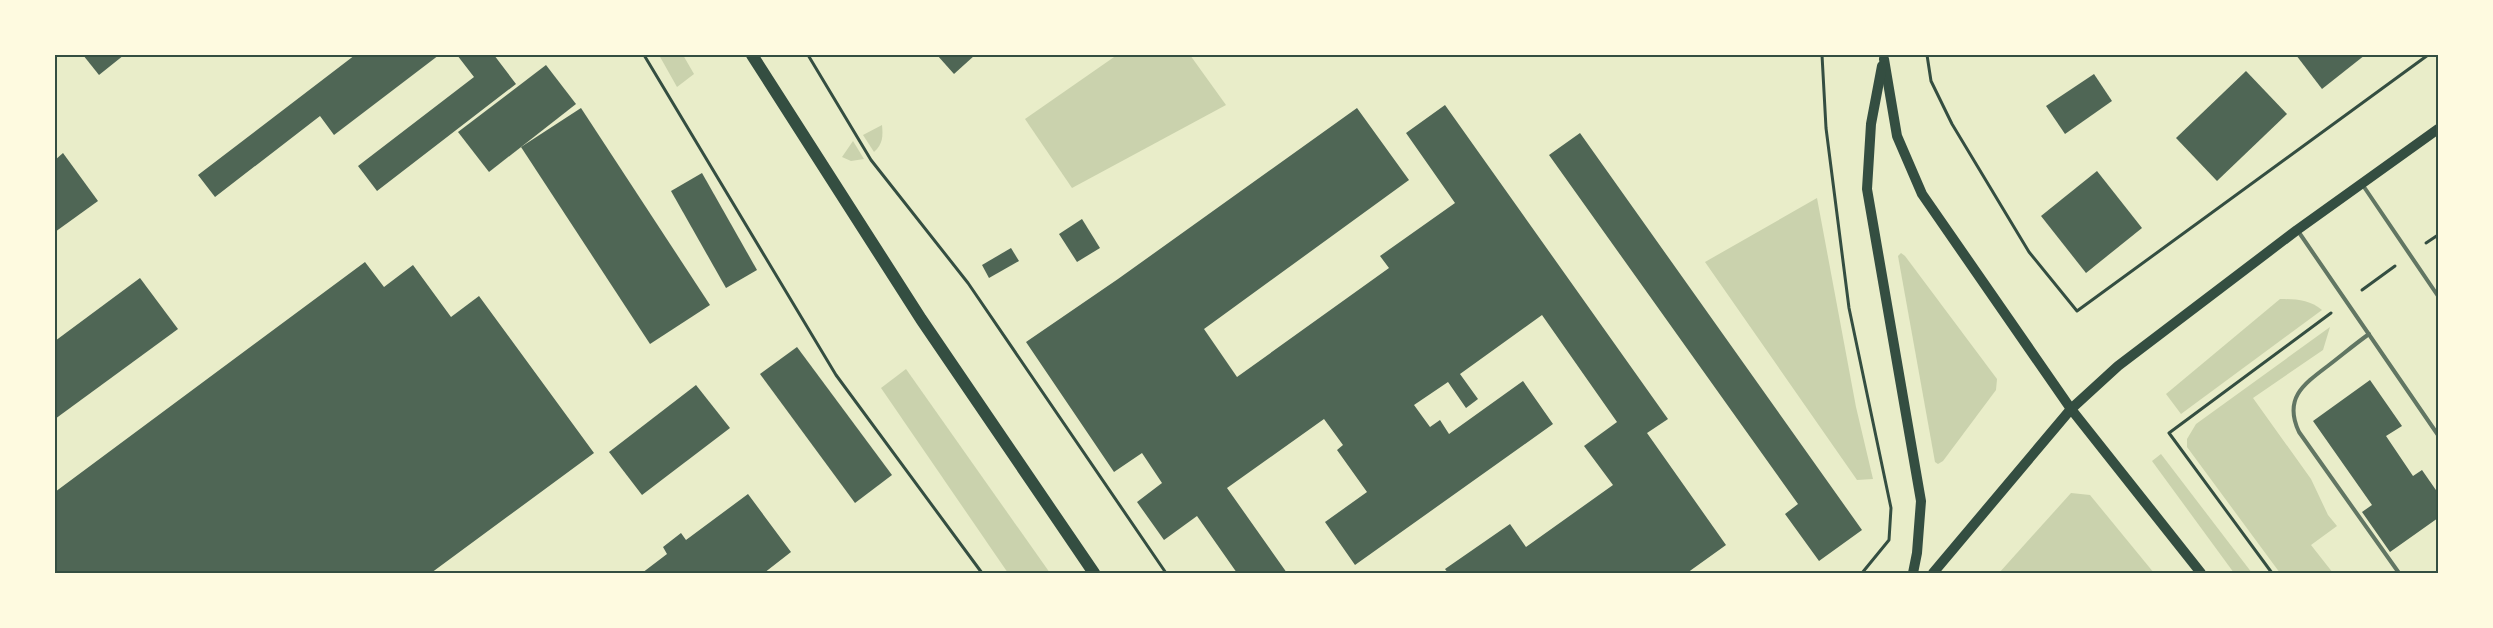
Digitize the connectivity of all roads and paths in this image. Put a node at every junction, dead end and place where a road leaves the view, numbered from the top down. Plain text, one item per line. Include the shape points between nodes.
1 (644, 55) edge
2 (752, 55) edge
3 (808, 55) edge
4 (1822, 55) edge
5 (1927, 55) edge
6 (2428, 55) edge
7 (1884, 57) edge
8 (2438, 129) edge
9 (2362, 184) junction
10 (2297, 230) junction
11 (2438, 296) edge
12 (2369, 334) junction
13 (2071, 409) junction
14 (2438, 435) edge
15 (982, 573) edge
16 (1094, 573) edge
17 (1166, 573) edge
18 (1862, 573) edge
19 (1913, 573) edge
20 (1934, 573) edge
21 (2201, 573) edge
22 (2399, 573) edge

1 - 15 path via 836,375
2 - 16 main road via 921,319
3 - 17 path via 871,160 968,283
4 - 18 path via 1826,128 1849,308 1891,508 1889,540
5 - 6 path via 1931,81 1952,124 2029,252 2077,311
7 - 13 main road via 1897,136 1922,194
7 - 19 main road via 1871,124 1867,188 1921,501
8 - 9 main road
9 - 10 main road
9 - 11 lane
10 - 12 lane
10 - 13 main road via 2118,366
12 - 14 lane
12 - 22 lane via 2304,384 2294,402 2293,412 2299,432
13 - 20 main road
13 - 21 main road

